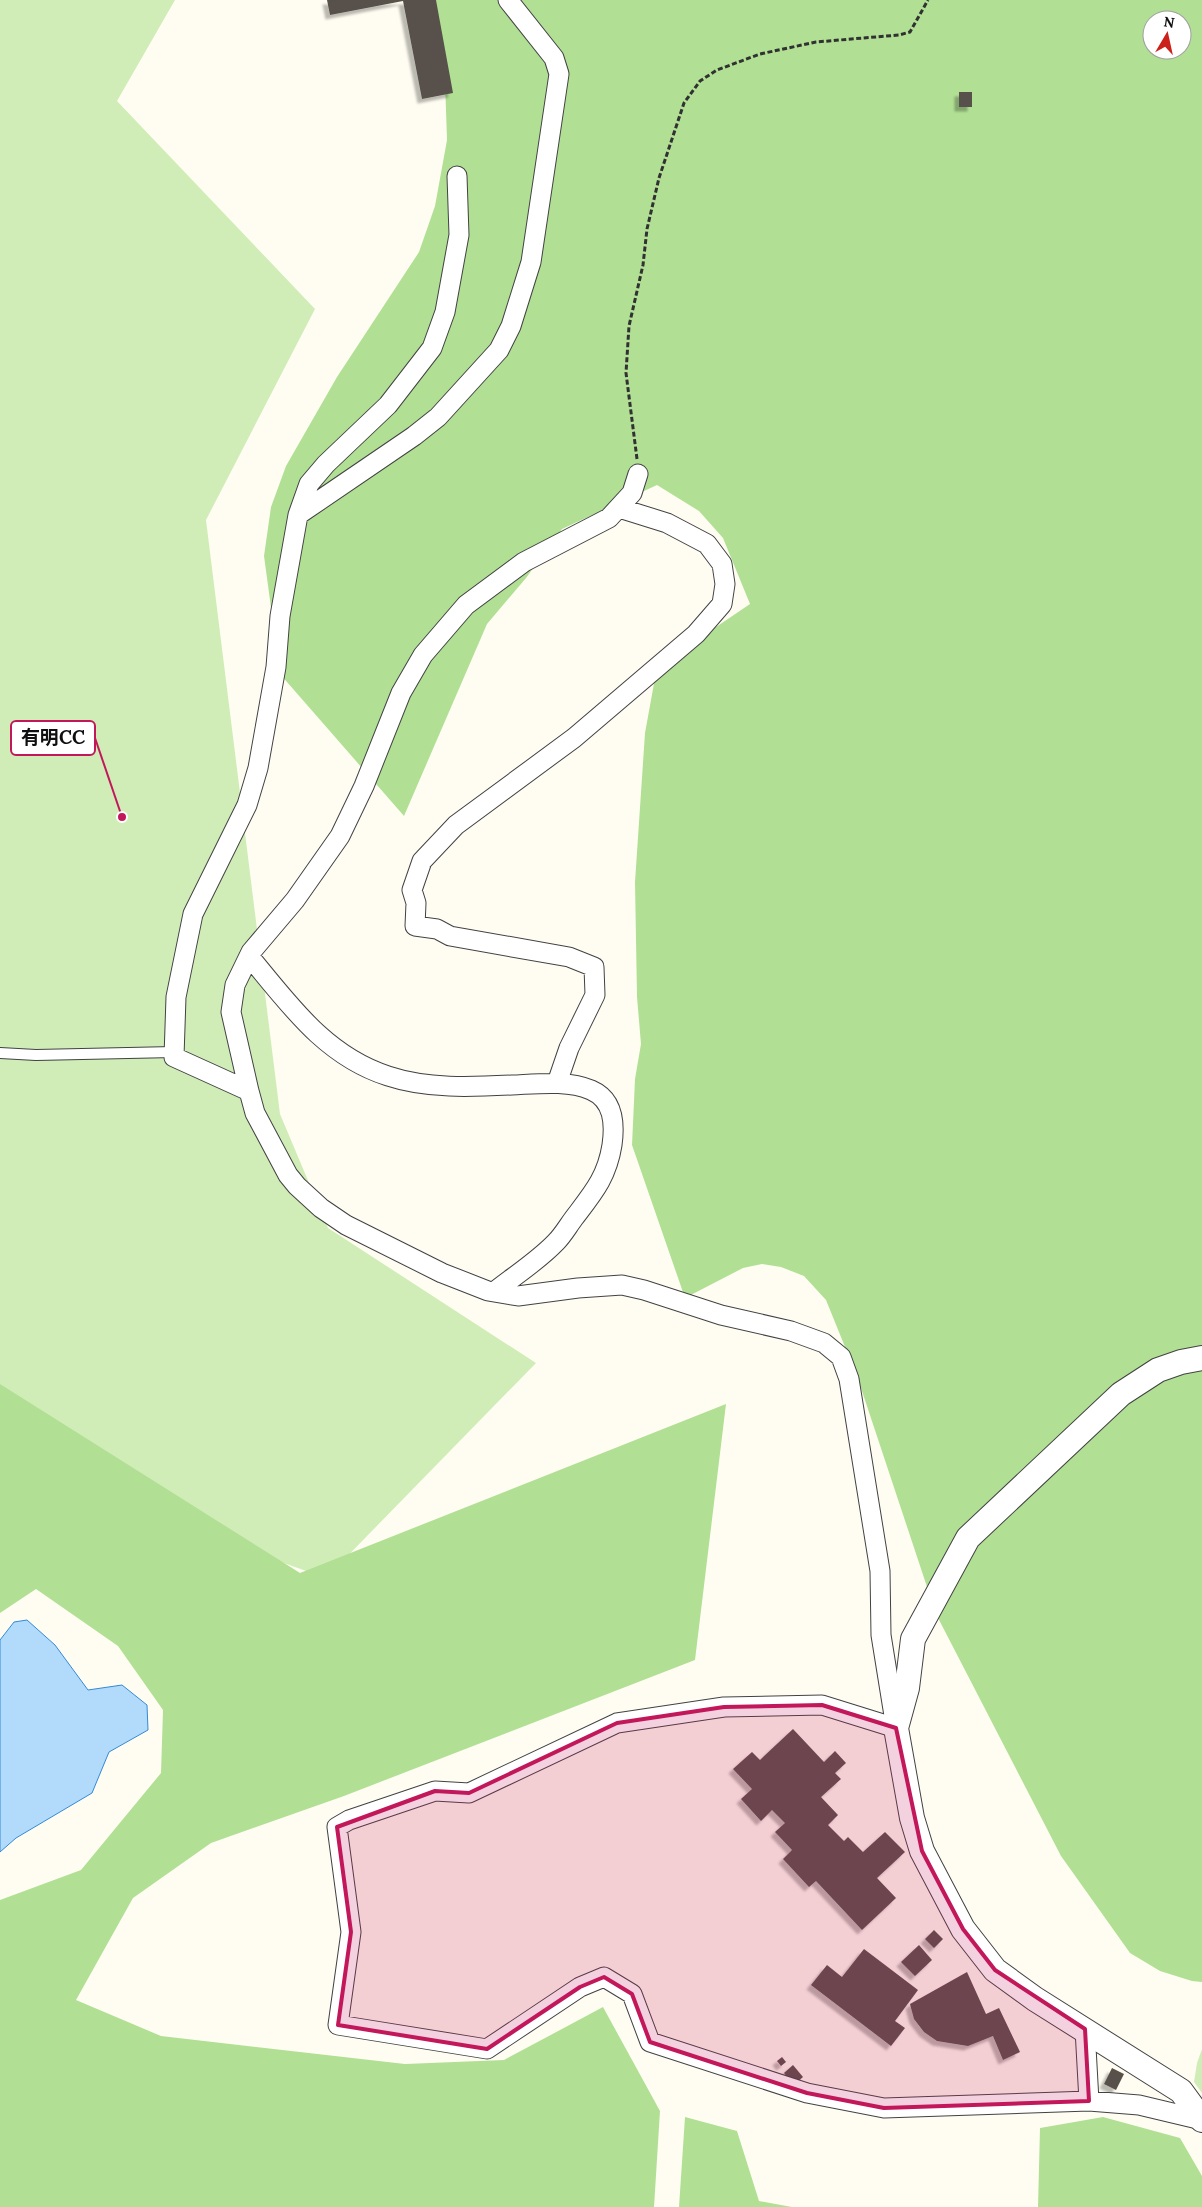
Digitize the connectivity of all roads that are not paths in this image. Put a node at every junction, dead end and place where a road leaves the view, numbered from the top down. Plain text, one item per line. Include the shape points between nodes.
1 (508, 0) edge
2 (457, 176) dead end
3 (638, 474) road end
4 (618, 508) junction
5 (298, 515) junction
6 (249, 956) junction
7 (174, 1052) junction
8 (0, 1053) edge
9 (556, 1083) junction
10 (249, 1091) junction
11 (494, 1292) junction
12 (1202, 1358) edge
13 (896, 1728) junction
14 (1086, 2029) junction
15 (1089, 2101) junction
16 (1202, 2120) edge

1 - 5 street via 554,58 559,74 531,262 511,326 499,350 438,417
2 - 5 street via 459,235 445,312 432,348 388,406 309,484
3 - 4 street via 632,493
4 - 6 street via 609,518 524,562 466,605 450,622 423,655 401,693 340,836 295,900
4 - 9 street via 667,523 707,544 722,564 725,584 722,604 696,634 574,738 456,825 422,860 412,890 416,904 415,926 437,929 450,936 568,957 594,967 595,995
5 - 7 street via 258,768 247,805 193,914 176,997
6 - 9 street via 298,1016 325,1042 351,1059 388,1076 444,1086
6 - 10 street via 235,985 231,1012
7 - 8 lane
7 - 10 street via 174,1056
9 - 11 street via 591,1090 605,1102 613,1115 609,1164 599,1186 556,1242
10 - 11 street via 255,1113 288,1175 322,1208 346,1225 442,1273
11 - 13 street via 518,1296 622,1285 791,1332 824,1343 841,1357 849,1380 880,1571 881,1634
12 - 13 street via 1158,1370 1121,1394 968,1538 913,1639 907,1688
13 - 14 street via 912,1818 922,1850 962,1929 995,1970 1035,1999
13 - 15 street via 822,1704 724,1707 618,1723 469,1793 435,1791 349,1820 337,1827 351,1932 338,2025 487,2050 580,1987 604,1977 632,1994 650,2042 807,2093 884,2108
14 - 15 street
14 - 16 street via 1181,2091
15 - 16 street via 1139,2105

